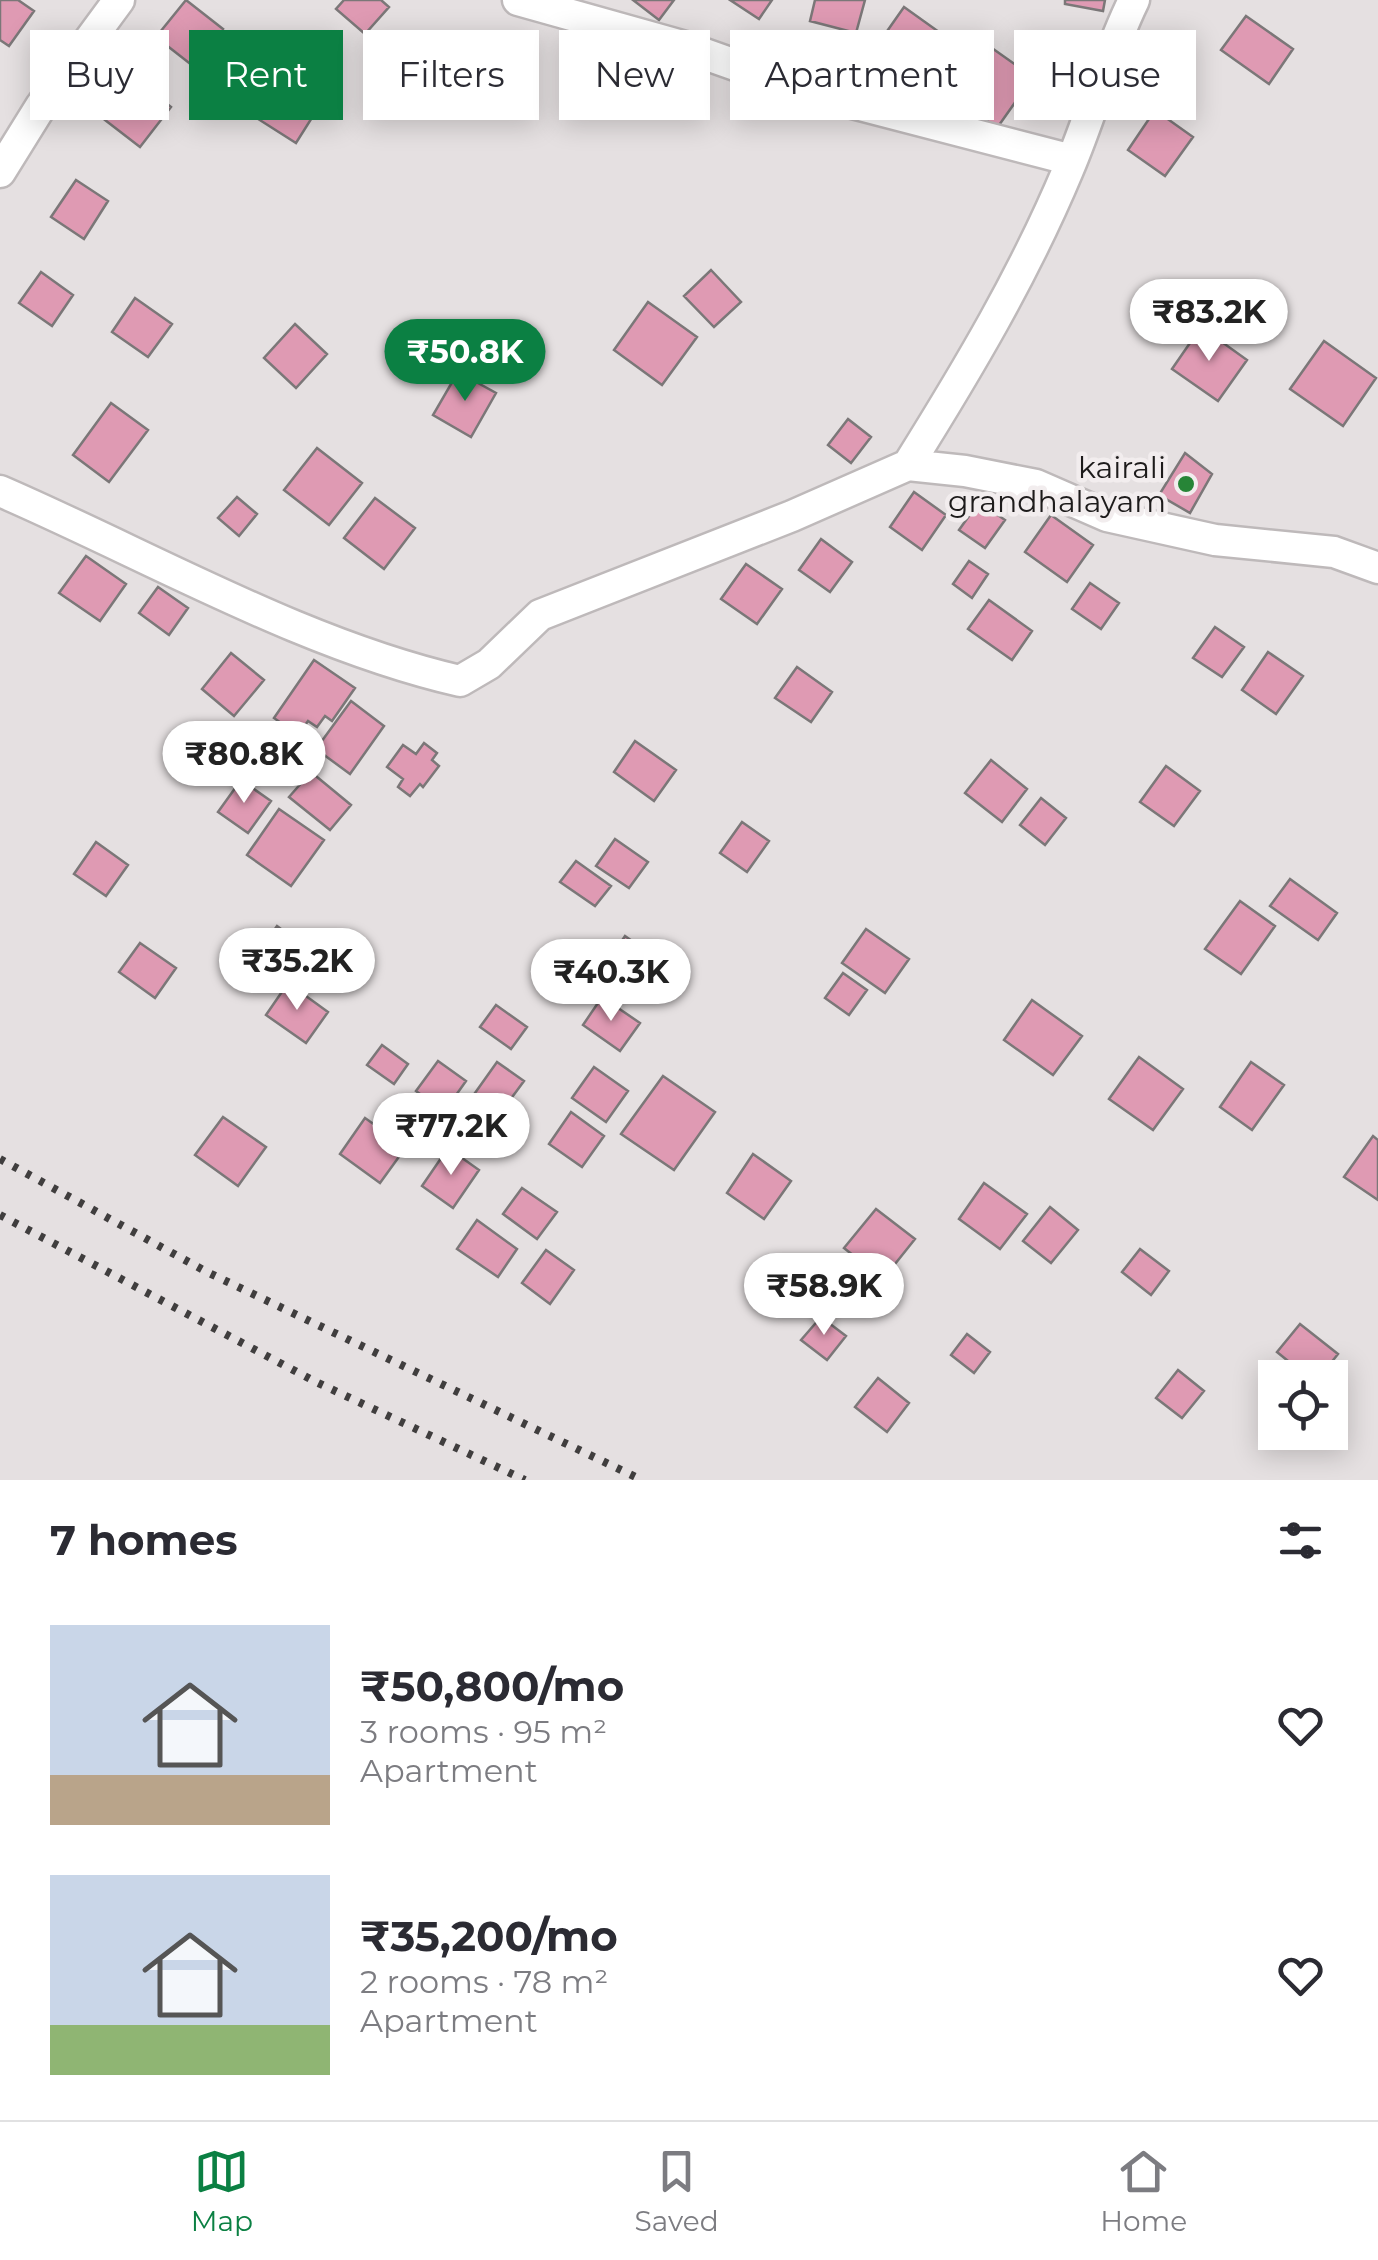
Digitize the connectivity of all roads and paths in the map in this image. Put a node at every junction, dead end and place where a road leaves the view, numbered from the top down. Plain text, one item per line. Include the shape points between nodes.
1 (119, 0) edge
2 (518, 0) edge
3 (1134, 0) edge
4 (1072, 160) junction
5 (0, 172) edge
6 (908, 465) junction
7 (0, 491) edge
8 (1378, 568) edge

1 - 5 street
2 - 4 street via 682,46 814,93
3 - 4 street
4 - 6 street via 990,336
6 - 7 street via 540,615 460,682 403,668 257,608
6 - 8 street via 1036,486 1107,516 1215,540 1334,552

